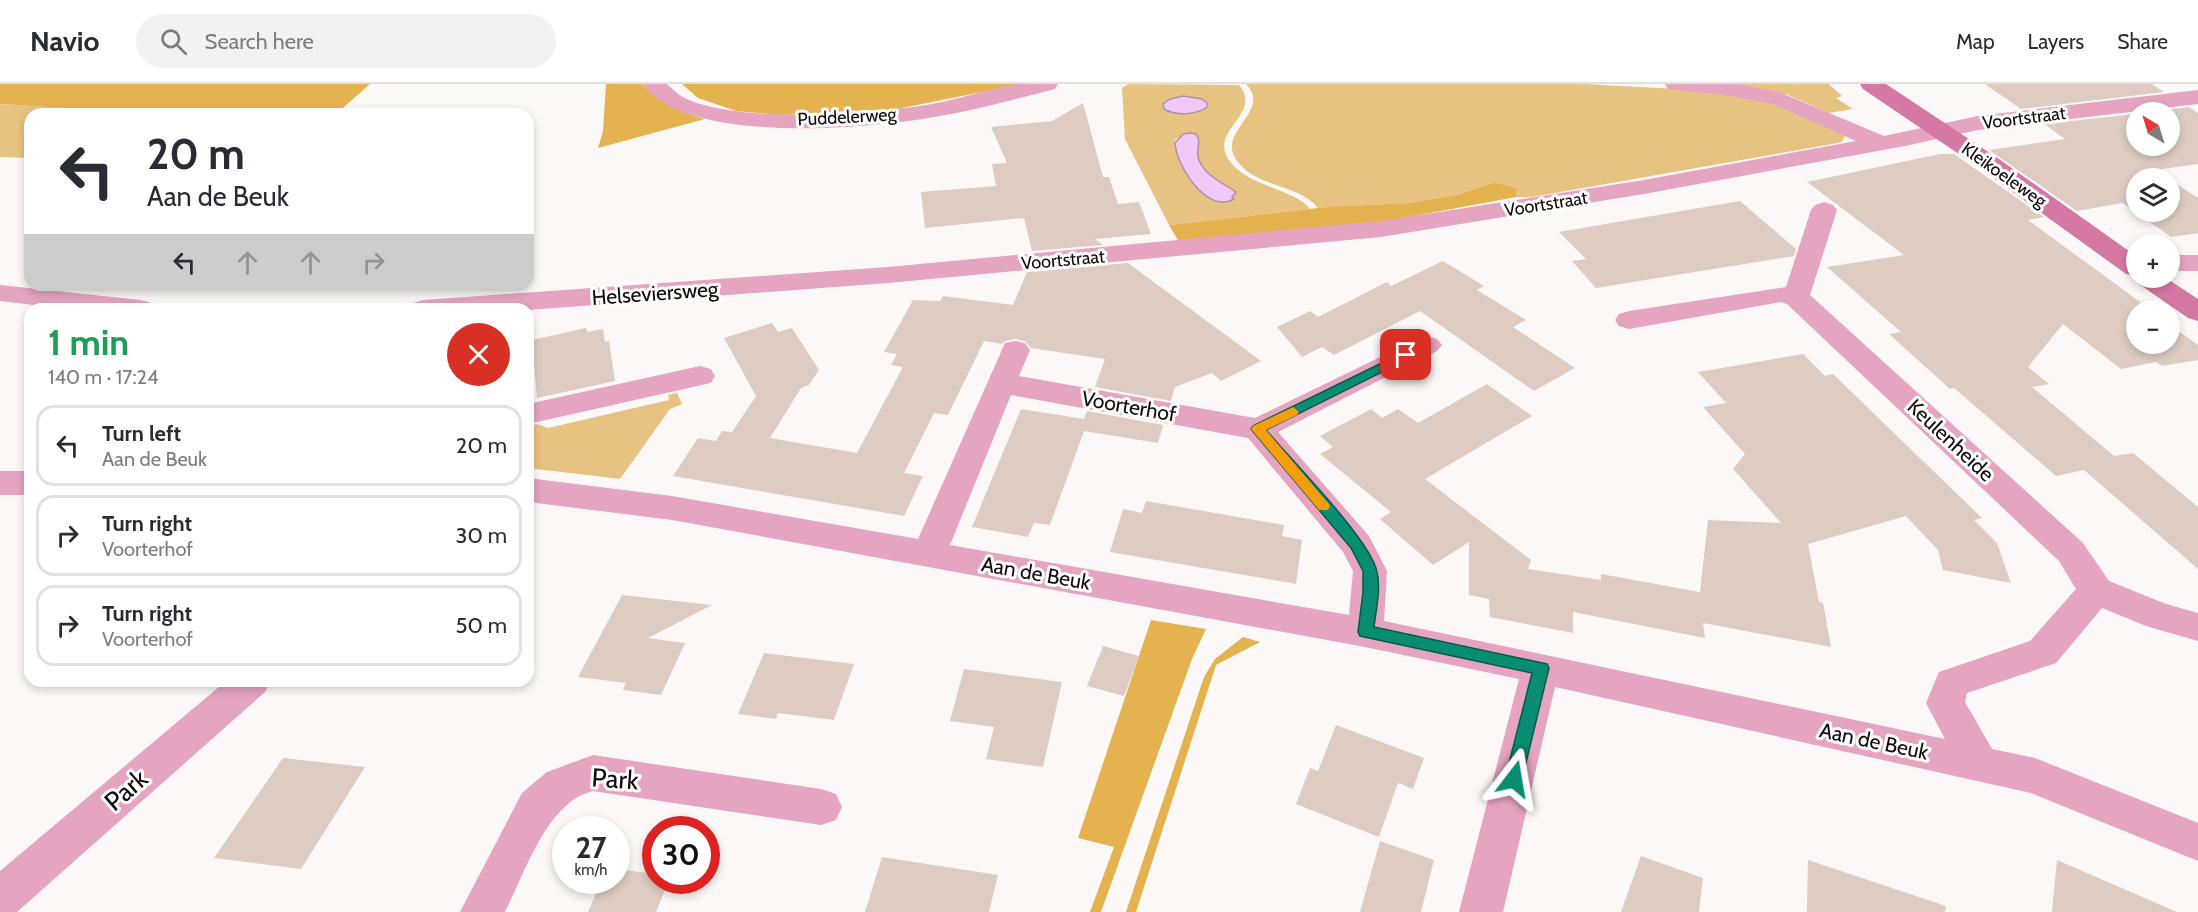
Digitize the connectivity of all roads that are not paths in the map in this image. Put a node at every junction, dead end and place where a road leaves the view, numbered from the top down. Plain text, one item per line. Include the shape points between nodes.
1 (654, 84) edge
2 (1047, 84) edge
3 (1676, 84) edge
4 (1871, 84) edge
5 (2188, 84) edge
6 (2198, 90) edge
7 (2198, 97) edge
8 (1940, 131) junction
9 (1881, 143) junction
10 (1824, 210) dead end
11 (2126, 260) edge
12 (2180, 263) edge
13 (2198, 263) edge
14 (888, 275) joint
15 (2165, 288) edge
16 (0, 293) edge
17 (1796, 297) junction
18 (88, 303) edge
19 (505, 303) edge
20 (2198, 312) edge
21 (1629, 320) dead end
22 (1427, 345) dead end
23 (1015, 350) dead end
24 (700, 375) dead end
25 (1001, 383) junction
26 (534, 413) edge
27 (1258, 429) junction
28 (0, 483) edge
29 (24, 483) edge
30 (534, 490) edge
31 (929, 554) junction
32 (2096, 591) junction
33 (2198, 627) edge
34 (1365, 632) junction
35 (1541, 668) junction
36 (245, 687) edge
37 (1979, 764) junction
38 (821, 807) dead end
39 (2198, 842) edge
40 (0, 898) edge
41 (482, 912) edge
42 (1480, 912) edge

1 - 2 street, Puddelerweg via 676,103 694,110 769,121 801,121 919,113
3 - 9 street via 1779,99
4 - 8 street, Kleikoeleweg
5 - 6 street
7 - 8 street, Voortstraat
8 - 9 street, Voortstraat
8 - 11 street, Kleikoeleweg
9 - 14 street, Voortstraat via 1633,189 1381,229
10 - 17 street
12 - 13 street
14 - 19 street, Helseviersweg
15 - 20 street, Kleikoeleweg
16 - 18 street
17 - 21 street via 1781,294
17 - 32 street, Keulenheide via 2071,552
22 - 27 street
23 - 25 street
24 - 26 street
25 - 27 street, Voorterhof
25 - 31 street
27 - 34 street via 1357,545 1370,571
28 - 29 street
30 - 31 street, Aan de Beuk via 672,508
31 - 34 street, Aan de Beuk
32 - 33 street
32 - 37 street via 2043,652 1952,683 1945,703
34 - 35 street, Aan de Beuk
35 - 37 street, Aan de Beuk
35 - 42 street
36 - 40 street, Park
37 - 39 street, Aan de Beuk via 2035,776
38 - 41 street, Park via 593,773 577,777 548,793 537,806

